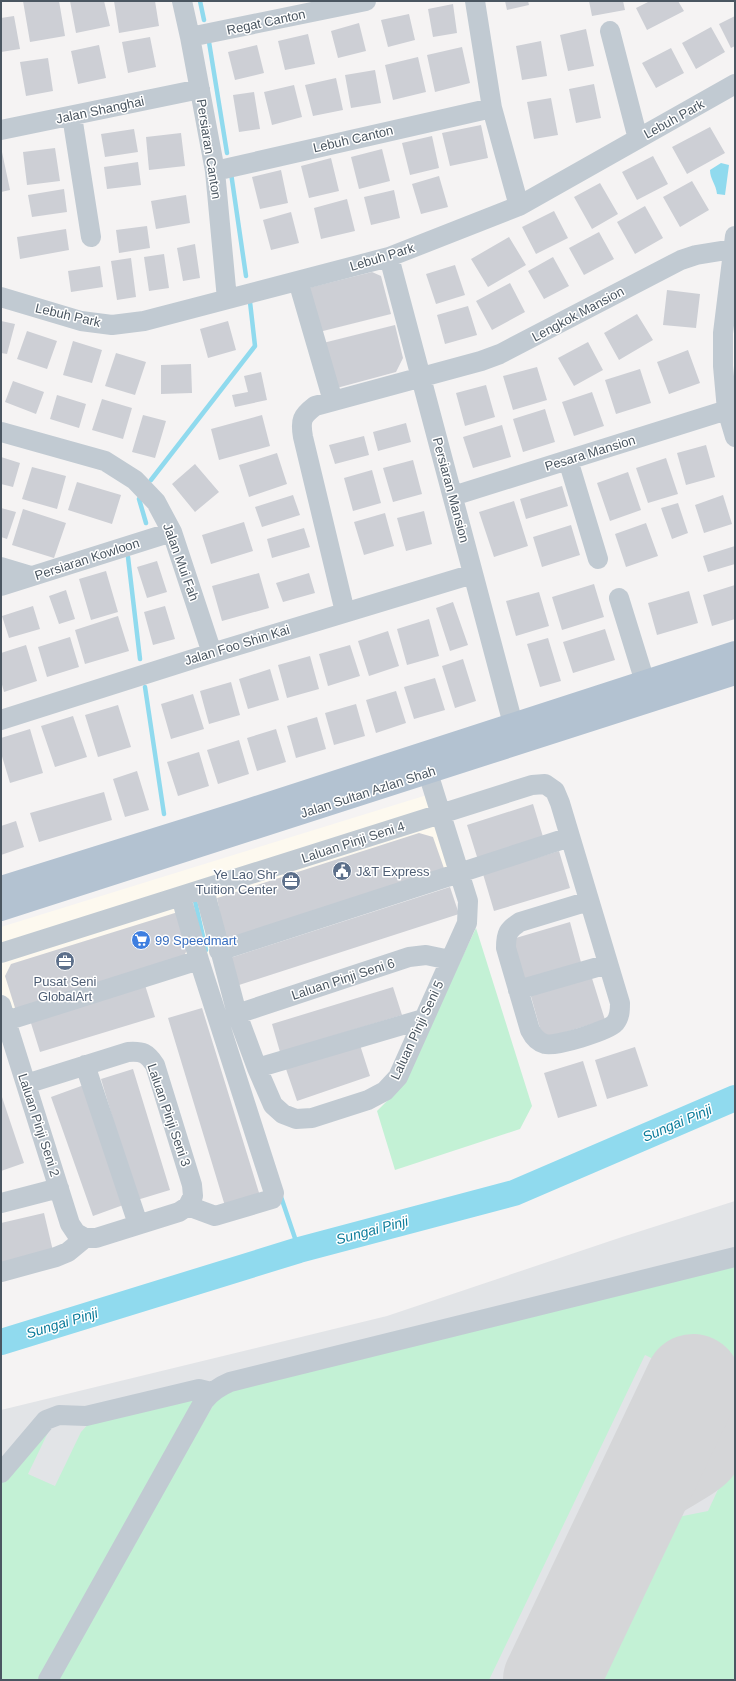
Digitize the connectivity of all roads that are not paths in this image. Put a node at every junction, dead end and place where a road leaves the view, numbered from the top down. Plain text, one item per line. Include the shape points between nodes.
1 (182, 1) edge
2 (366, 1) edge
3 (475, 1) edge
4 (610, 31) dead end
5 (190, 37) junction
6 (735, 84) edge
7 (200, 89) junction
8 (492, 108) junction
9 (72, 116) junction
10 (1, 130) edge
11 (638, 139) junction
12 (215, 170) junction
13 (519, 206) junction
14 (90, 237) dead end
15 (734, 243) edge
16 (390, 257) junction
17 (298, 281) junction
18 (1, 297) edge
19 (227, 299) junction
20 (421, 377) junction
21 (333, 401) junction
22 (726, 410) junction
23 (1, 432) edge
24 (735, 437) edge
25 (568, 460) junction
26 (453, 496) junction
27 (172, 532) junction
28 (598, 559) dead end
29 (1, 567) edge
30 (473, 574) junction
31 (31, 576) junction
32 (1, 586) edge
33 (619, 598) dead end
34 (345, 612) junction
35 (735, 652) edge
36 (212, 653) junction
37 (735, 674) edge
38 (645, 682) junction
39 (1, 720) edge
40 (513, 724) junction
41 (428, 773) junction
42 (241, 812) junction
43 (441, 814) junction
44 (570, 837) junction
45 (460, 874) junction
46 (1, 887) edge
47 (204, 889) junction
48 (181, 897) junction
49 (589, 901) junction
50 (1, 910) edge
51 (220, 951) junction
52 (1, 953) edge
53 (199, 960) junction
54 (450, 960) junction
55 (608, 964) junction
56 (518, 990) junction
57 (3, 1013) edge
58 (237, 1014) junction
59 (424, 1020) junction
60 (86, 1065) junction
61 (257, 1068) junction
62 (26, 1084) junction
63 (59, 1188) junction
64 (1, 1203) edge
65 (188, 1206) junction
66 (138, 1224) junction
67 (86, 1238) junction
68 (735, 1257) edge
69 (1, 1272) edge
70 (211, 1392) junction
71 (1, 1473) edge
72 (48, 1680) edge

1 - 5 street, Persiaran Canton
2 - 5 street, Regat Canton
3 - 8 street
4 - 11 street
5 - 7 street, Persiaran Canton
6 - 11 street, Lebuh Park
7 - 9 street, Jalan Shanghai
7 - 12 street, Persiaran Canton
8 - 12 street, Lebuh Canton
8 - 13 street
9 - 10 street, Jalan Shanghai
9 - 14 street
11 - 13 street, Lebuh Park
12 - 19 street, Persiaran Canton
13 - 16 street, Lebuh Park
15 - 20 street, Lengkok Mansion via 681,260 500,354
15 - 22 street via 723,333
16 - 17 street, Lebuh Park
16 - 20 street, Persiaran Mansion
17 - 19 street, Lebuh Park
17 - 21 street
18 - 19 street, Lebuh Park via 81,321 112,324 144,321
20 - 21 street, Lengkok Mansion
20 - 26 street, Persiaran Mansion
21 - 34 street, Lengkok Mansion via 315,406 305,414 301,425
22 - 24 street
22 - 25 street, Pesara Mansion
23 - 27 street, Jalan Mui Fah via 105,461 140,485 156,502
25 - 26 street, Pesara Mansion
25 - 28 street
26 - 30 street, Persiaran Mansion
27 - 31 street, Persiaran Kowloon
27 - 36 street, Jalan Mui Fah
29 - 31 street
30 - 34 street, Jalan Foo Shin Kai
30 - 40 street, Persiaran Mansion
31 - 32 street, Persiaran Kowloon
33 - 38 street
34 - 36 street, Jalan Foo Shin Kai
35 - 38 main road, Jalan Sultan Azlan Shah
36 - 39 street, Jalan Foo Shin Kai
37 - 41 main road, Jalan Sultan Azlan Shah
38 - 40 main road, Jalan Sultan Azlan Shah
40 - 42 main road, Jalan Sultan Azlan Shah
41 - 42 main road via 419,769 408,770 348,789
41 - 43 street, Laluan Pinji Seni 5
41 - 50 main road, Jalan Sultan Azlan Shah
42 - 46 main road, Jalan Sultan Azlan Shah
43 - 44 street, Laluan Pinji Seni 4 via 532,785 545,784 555,791
43 - 45 street, Laluan Pinji Seni 5
43 - 47 street, Laluan Pinji Seni 4
44 - 45 street
44 - 49 street
45 - 51 street
45 - 54 street, Laluan Pinji Seni 5 via 468,901 467,923
47 - 48 street, Laluan Pinji Seni 4
47 - 51 street, Laluan Pinji Seni 5
48 - 52 street, Laluan Pinji Seni 4
48 - 53 street
49 - 55 street
49 - 56 street via 520,922 511,928 506,937 506,948
51 - 58 street, Laluan Pinji Seni 5
53 - 57 street
53 - 65 street via 274,1194 272,1199 215,1216
54 - 58 street, Laluan Pinji Seni 6 via 426,954 409,957
54 - 59 street, Laluan Pinji Seni 5
55 - 56 street
55 - 56 street via 620,1003 620,1014 615,1024 556,1044 545,1044 535,1039
57 - 62 street, Laluan Pinji Seni 2
58 - 61 street, Laluan Pinji Seni 5
59 - 61 street
59 - 61 street, Laluan Pinji Seni 5 via 398,1077 385,1091 368,1100 312,1118 296,1119 283,1114 273,1105
60 - 62 street, Laluan Pinji Seni 3
60 - 65 street, Laluan Pinji Seni 3 via 128,1052 139,1051 149,1056 155,1065 192,1185 193,1196
60 - 66 street
62 - 63 street, Laluan Pinji Seni 2
63 - 64 street
63 - 67 street, Laluan Pinji Seni 2 via 70,1224 76,1233
65 - 66 street via 179,1212
66 - 67 street via 96,1238
67 - 69 street via 68,1252 56,1257
68 - 70 street via 230,1382
70 - 71 street via 199,1389 86,1416 53,1416 46,1420
70 - 72 street

